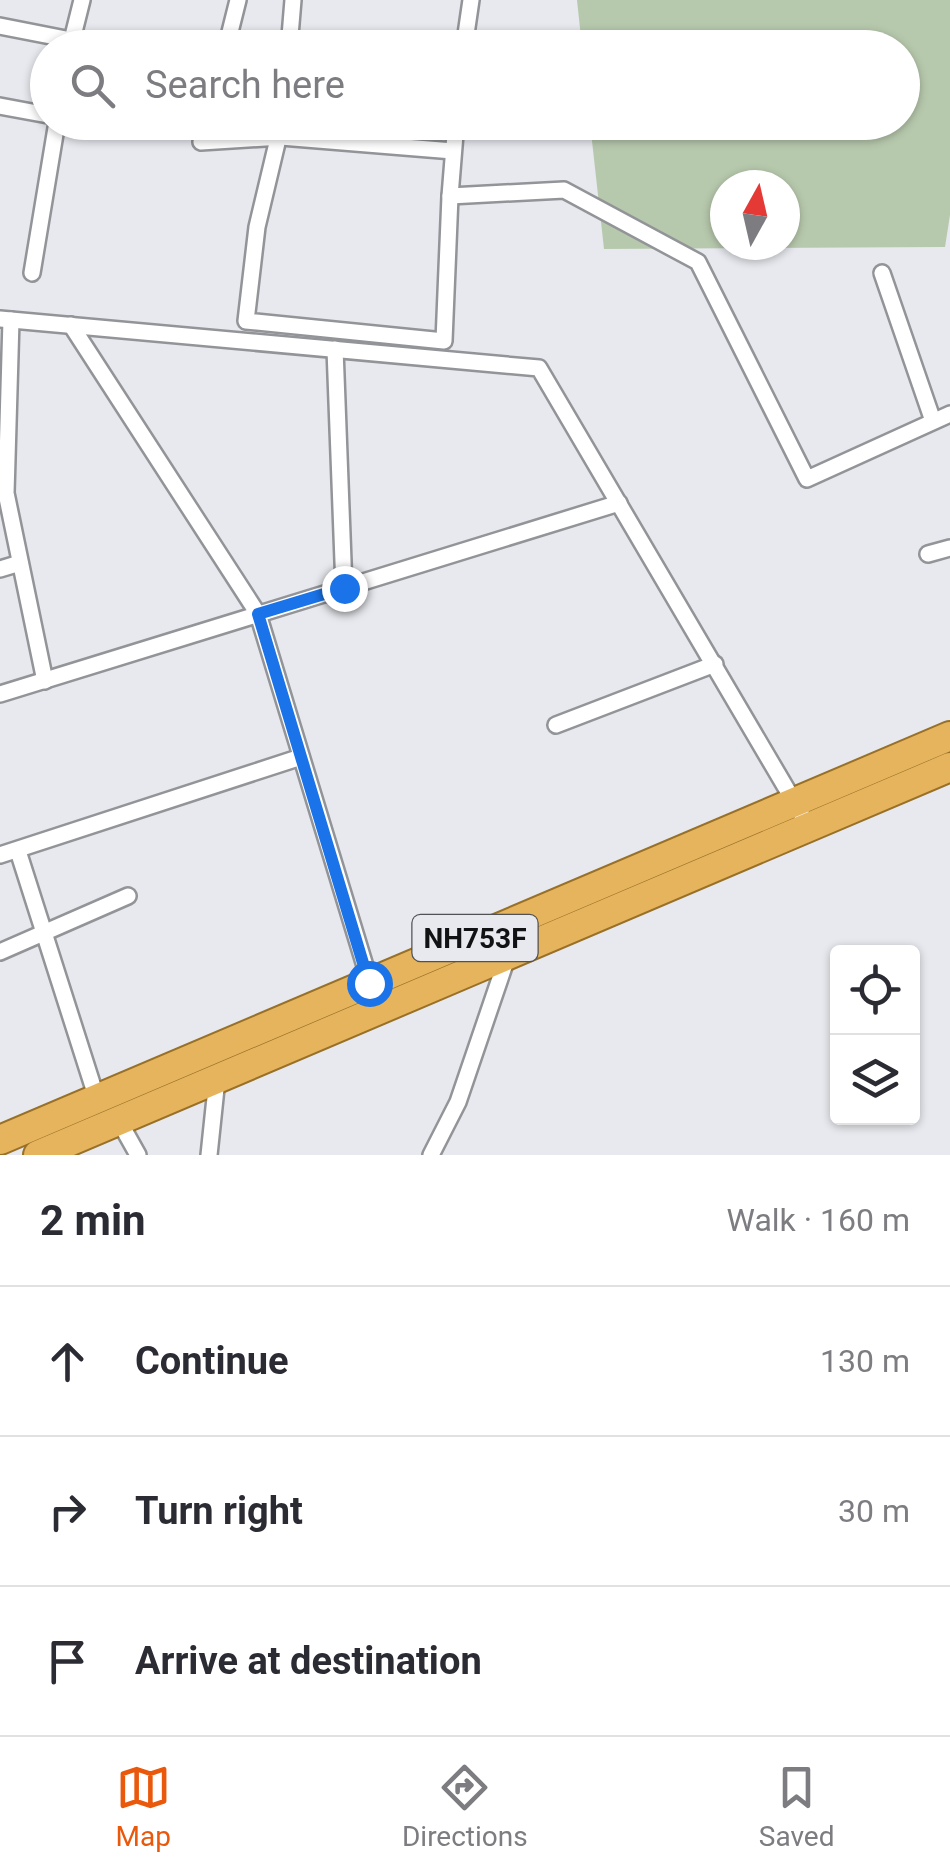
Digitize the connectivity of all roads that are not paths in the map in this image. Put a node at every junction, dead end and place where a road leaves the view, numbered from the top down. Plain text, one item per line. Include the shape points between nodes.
1 (82, 0) edge
2 (238, 0) edge
3 (293, 0) edge
4 (471, 0) edge
5 (0, 26) edge
6 (74, 30) edge
7 (230, 30) edge
8 (290, 30) edge
9 (467, 30) edge
10 (30, 34) edge
11 (0, 106) edge
12 (30, 111) edge
13 (54, 140) edge
14 (279, 140) edge
15 (364, 140) edge
16 (455, 140) edge
17 (454, 151) junction
18 (450, 196) junction
19 (32, 273) dead end
20 (882, 273) dead end
21 (6, 319) edge
22 (71, 325) junction
23 (335, 349) junction
24 (950, 414) edge
25 (933, 421) junction
26 (4, 456) edge
27 (619, 503) junction
28 (950, 548) edge
29 (928, 554) dead end
30 (20, 563) junction
31 (0, 568) edge
32 (344, 588) junction
33 (258, 614) junction
34 (715, 664) junction
35 (45, 680) junction
36 (0, 694) edge
37 (556, 725) dead end
38 (950, 736) edge
39 (301, 757) junction
40 (950, 768) edge
41 (797, 801) junction
42 (809, 827) junction
43 (18, 851) junction
44 (0, 855) edge
45 (128, 896) dead end
46 (42, 936) junction
47 (0, 952) edge
48 (508, 956) junction
49 (369, 983) junction
50 (383, 1008) junction
51 (217, 1079) junction
52 (97, 1098) junction
53 (119, 1120) junction
54 (0, 1140) edge
55 (38, 1155) edge
56 (138, 1155) edge
57 (209, 1155) edge
58 (431, 1155) edge

1 - 6 street
2 - 7 street
3 - 8 street
4 - 9 street
5 - 10 street
11 - 12 street
13 - 19 street
14 - 18 street via 257,227 246,321 444,341
15 - 17 street
16 - 17 street
17 - 18 street
18 - 25 street via 564,190 698,262 807,478
20 - 25 street
21 - 22 street
21 - 26 street
22 - 23 street
22 - 33 street
23 - 27 street via 539,368
23 - 32 street
24 - 25 street
26 - 30 street
27 - 32 street
27 - 34 street
28 - 29 street
30 - 31 street
30 - 35 street
32 - 33 street
33 - 35 street
33 - 39 street
34 - 37 street
34 - 41 street
35 - 36 street
38 - 41 highway, NH753F
39 - 43 street
39 - 49 street
40 - 42 highway, NH753F
41 - 42 street
41 - 49 highway, NH753F
42 - 48 highway, NH753F
43 - 44 street
43 - 46 street
45 - 46 street
46 - 47 street
46 - 52 street
48 - 50 highway, NH753F
48 - 58 street via 458,1102
49 - 50 street
49 - 52 highway, NH753F
50 - 51 highway, NH753F
51 - 53 highway, NH753F
51 - 57 street
52 - 54 highway, NH753F
53 - 55 highway, NH753F
53 - 56 street

